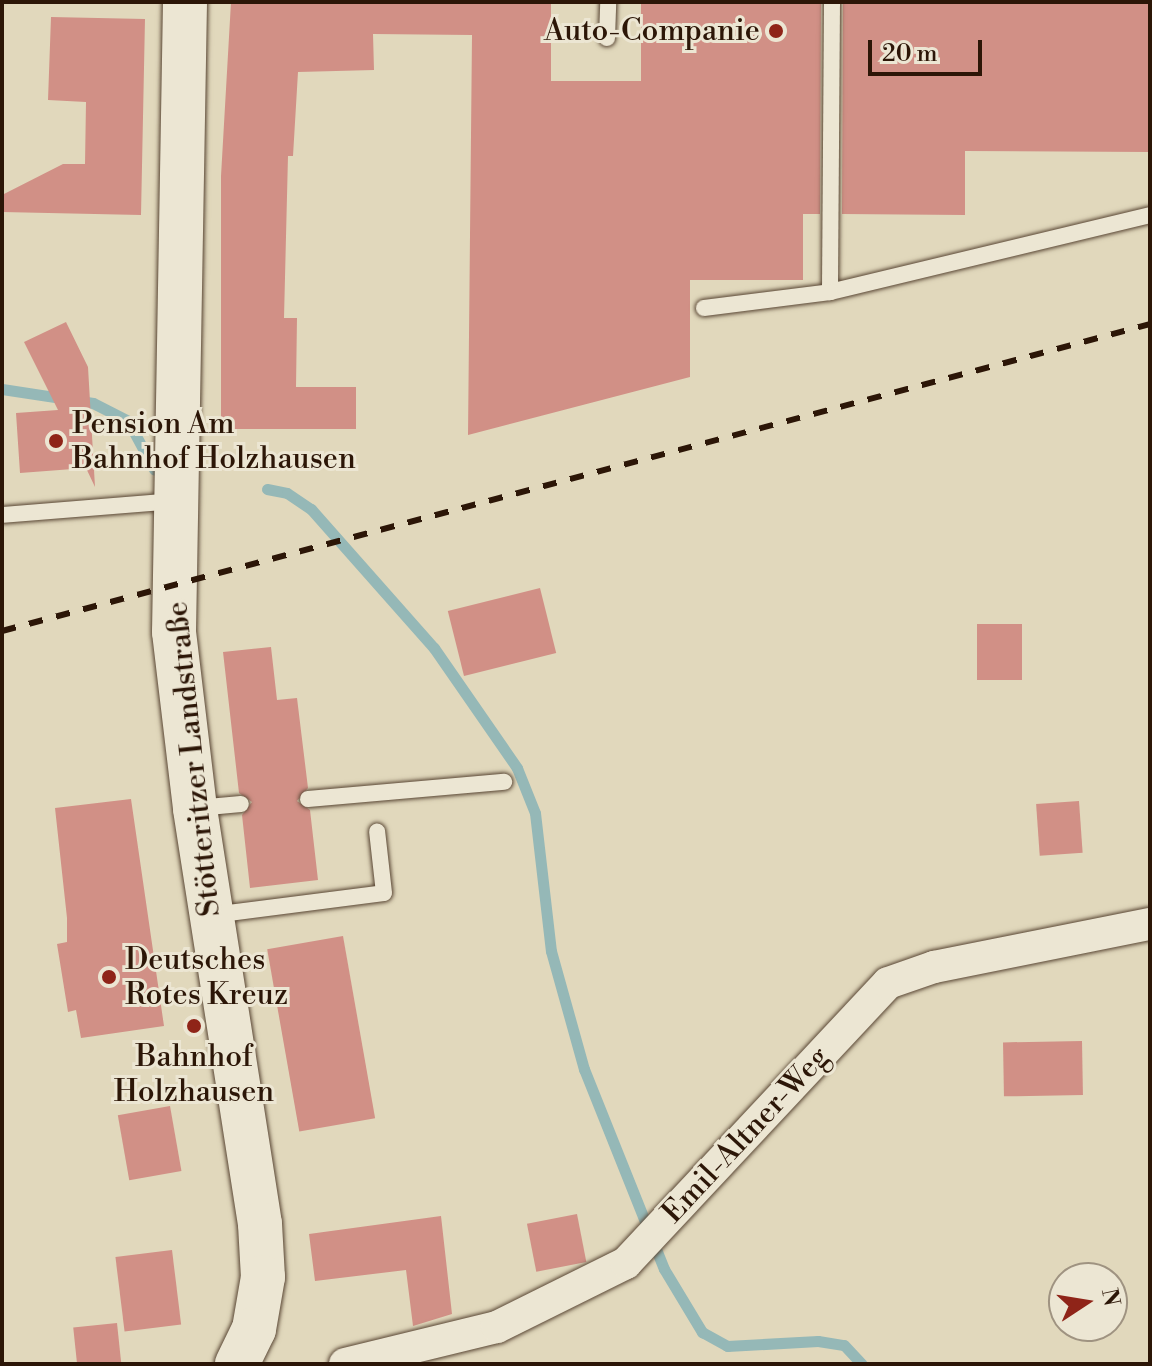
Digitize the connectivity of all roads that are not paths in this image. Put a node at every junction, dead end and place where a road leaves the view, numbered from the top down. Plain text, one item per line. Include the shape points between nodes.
1 (185, 2) edge
2 (608, 2) edge
3 (832, 2) edge
4 (607, 38) dead end
5 (1150, 215) edge
6 (830, 292) junction
7 (704, 308) dead end
8 (179, 501) junction
9 (2, 515) edge
10 (504, 782) dead end
11 (308, 799) dead end
12 (241, 804) dead end
13 (195, 809) junction
14 (377, 831) dead end
15 (211, 915) junction
16 (1150, 924) edge
17 (239, 1363) edge
18 (345, 1364) edge

1 - 8 main road, Stötteritzer Landstraße
2 - 4 lane
3 - 6 lane
5 - 6 lane
6 - 7 lane
8 - 9 lane
8 - 13 main road, Stötteritzer Landstraße via 174,632
10 - 11 lane
12 - 13 lane
13 - 15 main road, Stötteritzer Landstraße
14 - 15 lane via 384,893
15 - 17 main road, Stötteritzer Landstraße via 260,1224 263,1277 254,1329
16 - 18 street, Emil-Altner-Weg via 934,967 888,983 626,1263 497,1327

